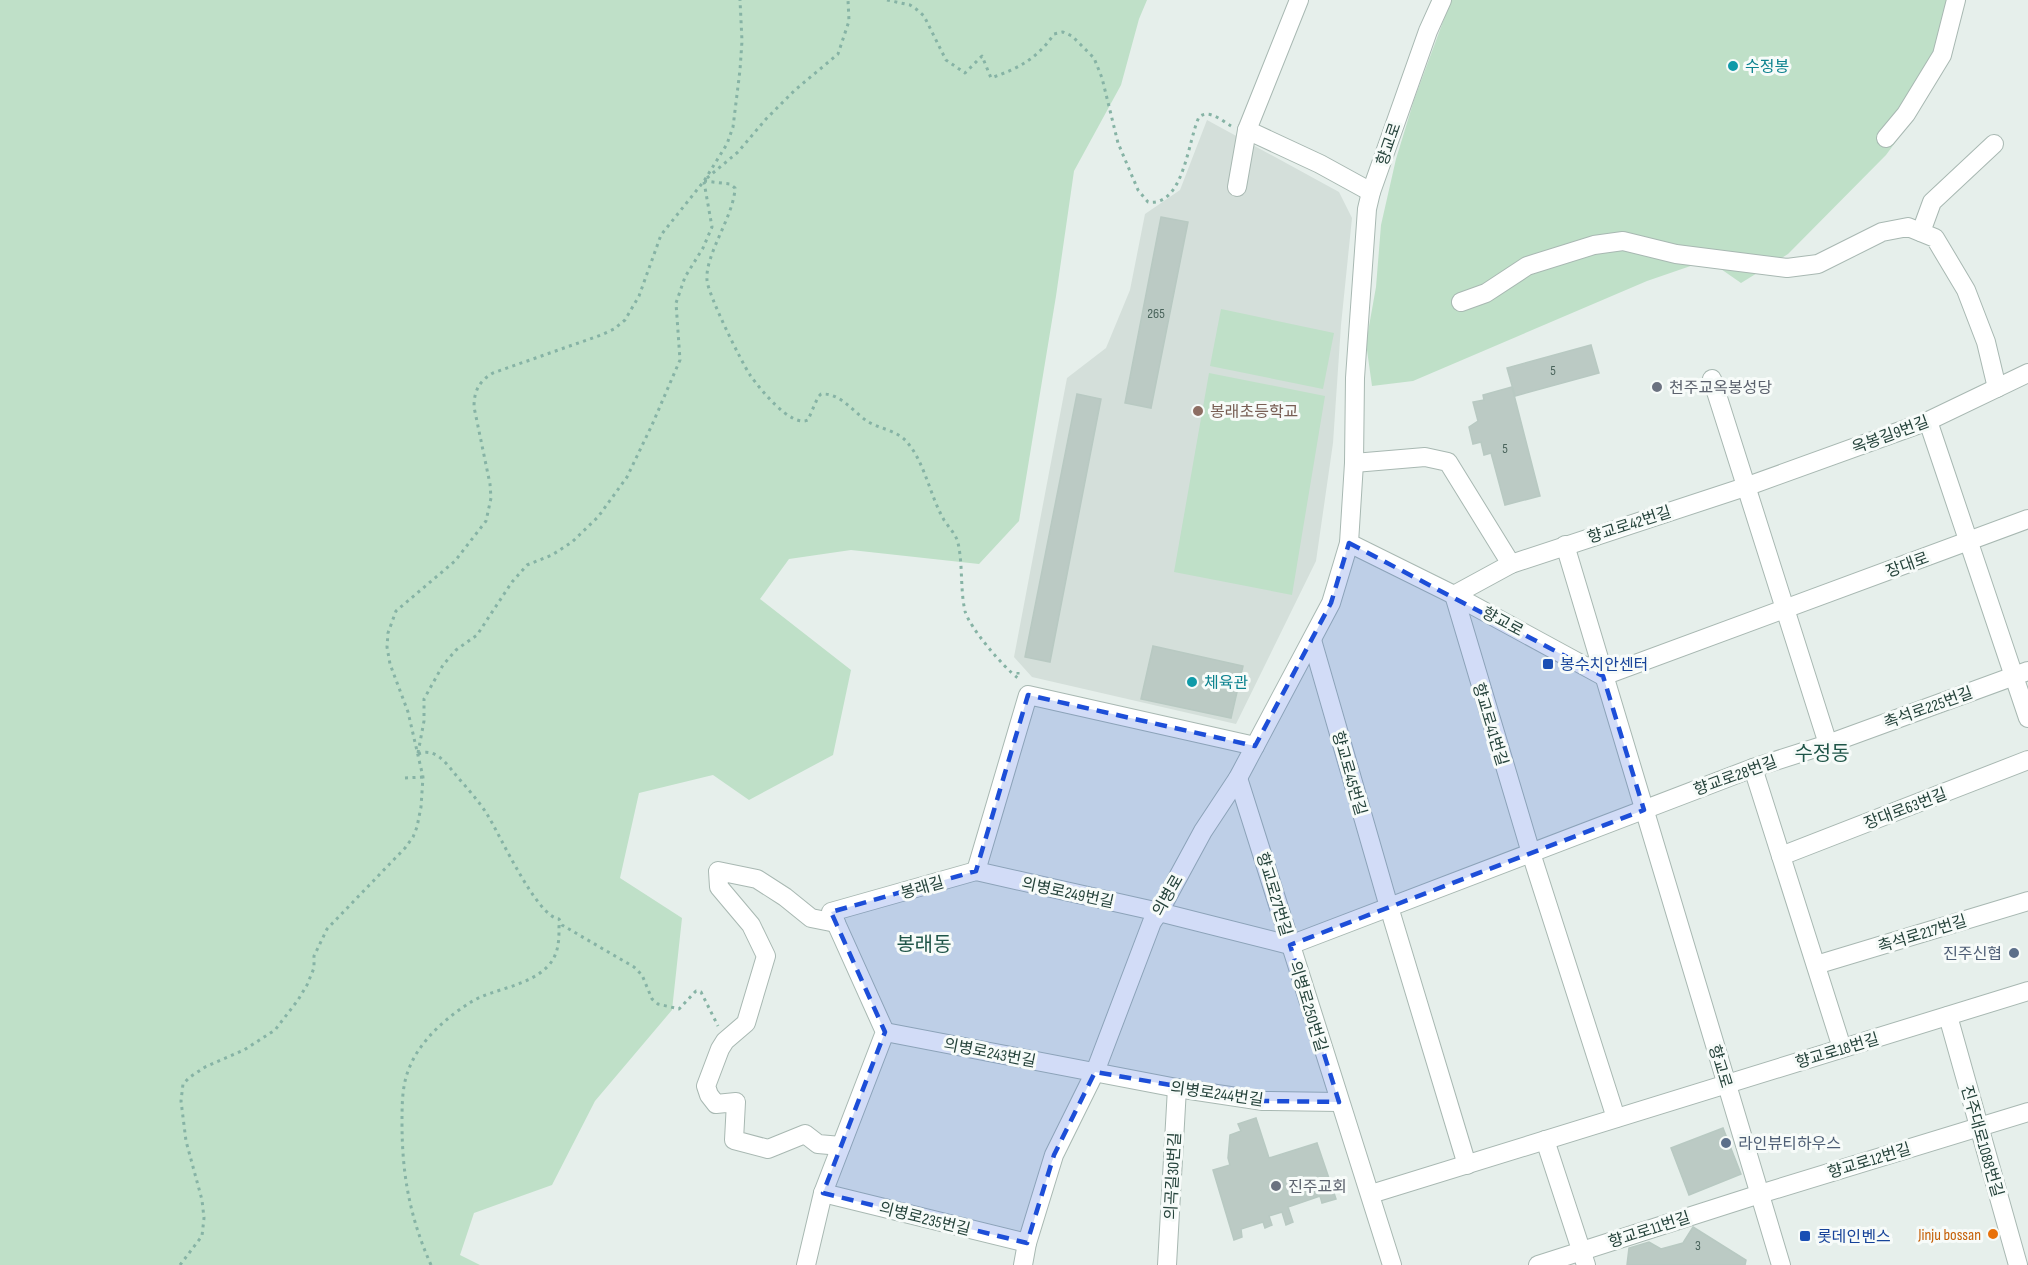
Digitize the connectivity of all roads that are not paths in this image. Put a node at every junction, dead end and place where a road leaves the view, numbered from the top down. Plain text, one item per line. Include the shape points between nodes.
1 (1299, 0) edge
2 (1442, 0) edge
3 (1956, 0) edge
4 (1247, 132) junction
5 (1886, 138) dead end
6 (1994, 144) dead end
7 (1237, 187) dead end
8 (1371, 192) junction
9 (1921, 232) junction
10 (1461, 302) dead end
11 (2028, 373) edge
12 (1712, 379) dead end
13 (1997, 388) junction
14 (1928, 421) junction
15 (1354, 463) junction
16 (1748, 486) junction
17 (2028, 519) edge
18 (1969, 541) junction
19 (1349, 543) junction
20 (1565, 545) junction
21 (1511, 564) junction
22 (1454, 595) junction
23 (1786, 608) junction
24 (1312, 640) junction
25 (2021, 673) edge
26 (1603, 676) junction
27 (2028, 718) edge
28 (1828, 744) junction
29 (1255, 746) junction
30 (2028, 760) edge
31 (1753, 768) junction
32 (1238, 778) junction
33 (1644, 810) junction
34 (1531, 853) junction
35 (1781, 856) junction
36 (976, 871) junction
37 (2028, 901) edge
38 (1389, 907) junction
39 (1160, 912) junction
40 (836, 923) junction
41 (1290, 945) junction
42 (1816, 965) junction
43 (2028, 991) edge
44 (1948, 1016) junction
45 (885, 1032) junction
46 (1842, 1048) junction
47 (1095, 1072) junction
48 (1726, 1084) junction
49 (1177, 1088) junction
50 (1339, 1102) junction
51 (2028, 1112) edge
52 (1616, 1118) junction
53 (1979, 1126) junction
54 (1545, 1140) junction
55 (841, 1146) junction
56 (1467, 1165) junction
57 (823, 1193) junction
58 (1371, 1194) junction
59 (1760, 1194) junction
60 (1027, 1243) junction
61 (1584, 1258) edge
62 (806, 1265) edge
63 (1023, 1265) edge
64 (1167, 1265) edge
65 (1392, 1265) edge
66 (1538, 1265) edge
67 (1781, 1265) edge
68 (2018, 1265) edge

1 - 4 street
2 - 8 street, 향교로
3 - 5 street via 1941,56
4 - 7 street
4 - 8 street
6 - 9 street via 1932,202
8 - 15 street, 향교로 via 1358,312
9 - 10 street via 1908,227 1882,232 1818,264 1787,268 1676,254 1623,241 1594,245 1527,267 1486,293
9 - 13 street via 1935,238 1966,290 1986,342
11 - 13 street, 옥봉길9번길
12 - 16 street
13 - 14 street, 옥봉길9번길
14 - 16 street, 옥봉길9번길
14 - 18 street
15 - 19 street, 향교로
15 - 21 street via 1425,457 1448,462
16 - 20 street, 향교로42번길
16 - 23 street
17 - 18 street, 장대로
18 - 23 street, 장대로
18 - 25 street
19 - 22 street, 향교로
19 - 24 street, 의병로 via 1331,603
20 - 21 street, 향교로42번길
20 - 26 street
21 - 22 street, 향교로42번길
22 - 26 street, 향교로
22 - 34 street, 향교로41번길
23 - 26 street, 장대로
23 - 28 street
24 - 29 street, 의병로
24 - 38 street, 향교로45번길
25 - 27 street
25 - 28 street, 촉석로225번길
26 - 33 street, 향교로
28 - 31 street, 향교로28번길
29 - 32 street, 의병로
29 - 36 street via 1028,695
30 - 35 street, 장대로63번길
31 - 33 street, 향교로28번길
31 - 35 street
32 - 39 street, 의병로 via 1203,831
32 - 41 street, 향교로27번길
33 - 34 street, 향교로27번길
33 - 48 street, 향교로
34 - 38 street, 향교로27번길
34 - 52 street
35 - 42 street
36 - 39 street, 의병로249번길
36 - 40 street, 봉래길 via 831,912
37 - 42 street, 촉석로217번길
38 - 41 street, 향교로27번길
38 - 56 street
39 - 41 street, 의병로250번길
39 - 47 street, 의병로 via 1152,922
40 - 45 street
40 - 55 street via 811,918 757,879 718,871 719,886 751,925 766,956 746,1023 720,1049 706,1086 716,1104 736,1102 734,1140 768,1149 805,1134 818,1144
41 - 50 street, 의병로250번길
42 - 46 street
43 - 44 street, 향교로18번길
44 - 46 street, 향교로18번길
44 - 53 street, 진주대로1088번길
45 - 47 street, 의병로243번길
45 - 55 street
46 - 48 street, 향교로18번길
47 - 49 street, 의병로244번길
47 - 60 street, 의병로 via 1054,1155
48 - 52 street, 향교로18번길
48 - 59 street, 향교로
49 - 50 street, 의병로244번길 via 1263,1101
49 - 64 street, 의곡길30번길
50 - 58 street, 의병로250번길
51 - 53 street, 향교로12번길
52 - 54 street, 향교로18번길
53 - 59 street, 향교로12번길
53 - 68 street, 진주대로1088번길
54 - 56 street, 향교로18번길
54 - 61 street
55 - 57 street
56 - 58 street, 향교로18번길
57 - 60 street, 의병로235번길
57 - 62 street
58 - 65 street, 의병로250번길
59 - 61 street, 향교로11번길
59 - 67 street, 향교로
60 - 63 street, 의병로
61 - 66 street, 향교로11번길

